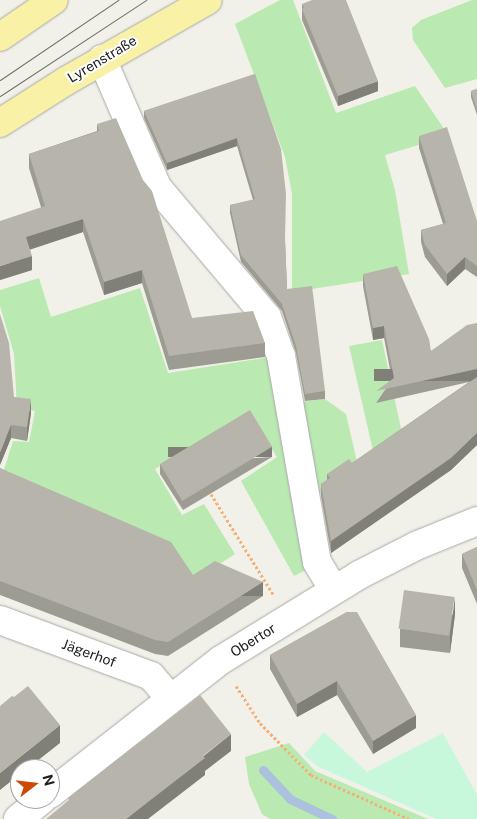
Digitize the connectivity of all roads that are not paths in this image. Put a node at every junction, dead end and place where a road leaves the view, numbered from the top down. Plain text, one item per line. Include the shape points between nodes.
1 (54, 0) edge
2 (208, 0) edge
3 (0, 37) edge
4 (102, 59) junction
5 (0, 123) edge
6 (477, 521) edge
7 (333, 589) junction
8 (0, 620) edge
9 (170, 698) junction
10 (60, 786) edge
11 (30, 809) edge
12 (18, 819) edge

1 - 3 main road
2 - 4 main road, Lyrenstraße
4 - 5 main road, Lyrenstraße
4 - 7 street via 157,187 268,317 281,356 317,562
6 - 7 street, Obertor via 418,545
7 - 9 street, Obertor via 221,660
8 - 9 street, Jägerhof via 151,676
9 - 10 street, Obertor
11 - 12 street

